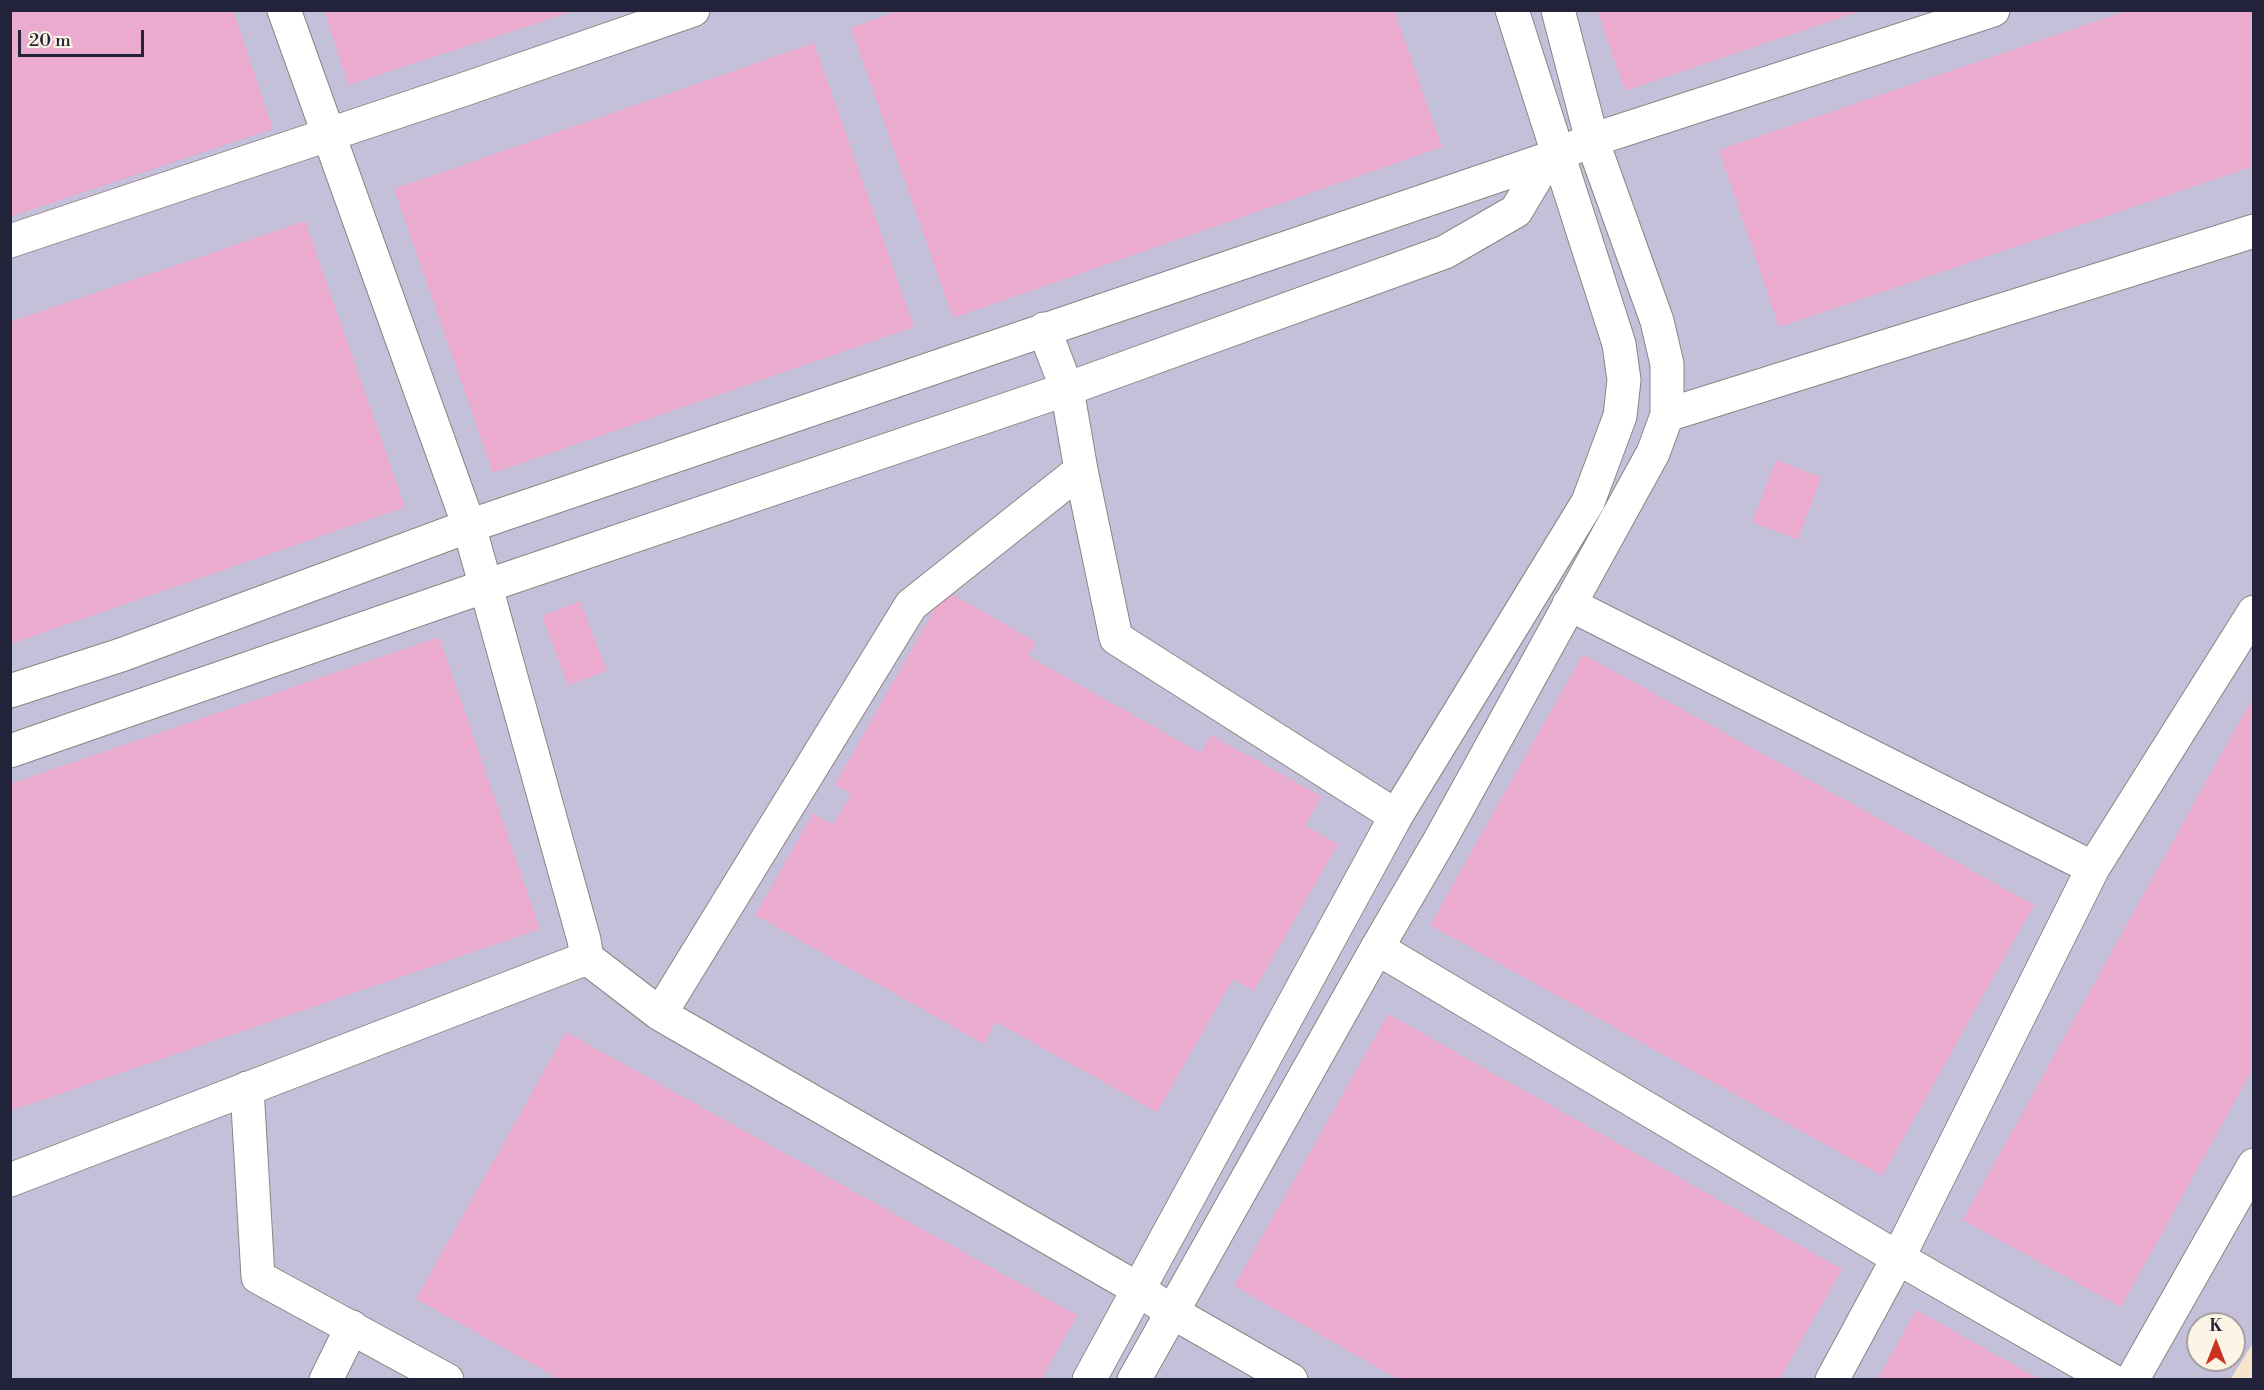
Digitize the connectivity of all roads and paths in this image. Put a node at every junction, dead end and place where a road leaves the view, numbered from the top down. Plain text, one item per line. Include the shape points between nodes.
1 (284, 10) edge
2 (693, 10) edge
3 (1512, 10) edge
4 (1558, 10) edge
5 (1993, 10) edge
6 (328, 135) junction
7 (1592, 140) junction
8 (1553, 157) junction
9 (2253, 231) edge
10 (10, 241) edge
11 (1044, 329) junction
12 (1067, 389) junction
13 (1666, 415) junction
14 (1081, 470) junction
15 (469, 526) junction
16 (486, 586) junction
17 (1569, 604) junction
18 (2253, 612) edge
19 (10, 691) edge
20 (10, 751) edge
21 (1396, 816) junction
22 (2093, 868) junction
23 (1377, 948) junction
24 (586, 958) junction
25 (660, 1014) junction
26 (247, 1088) junction
27 (2253, 1165) edge
28 (10, 1180) edge
29 (1898, 1258) junction
30 (1138, 1289) junction
31 (1172, 1312) junction
32 (351, 1327) junction
33 (326, 1380) edge
34 (447, 1380) edge
35 (1089, 1380) edge
36 (1134, 1380) edge
37 (1291, 1380) edge
38 (1832, 1380) edge
39 (2111, 1380) edge
40 (2132, 1380) edge

1 - 6 street
2 - 6 street
3 - 8 street
4 - 7 street
5 - 7 street
6 - 10 street
6 - 15 street
7 - 8 street
7 - 13 street via 1657,321 1666,364
8 - 11 street
8 - 12 street via 1516,211 1445,252
8 - 21 street via 1619,344 1624,380 1620,416 1588,502
9 - 13 street
11 - 12 street
11 - 15 street
12 - 14 street
12 - 16 street
13 - 17 street via 1653,453
14 - 21 street via 1116,638
14 - 25 street via 911,604
15 - 16 street
15 - 19 street via 122,655
16 - 20 street
16 - 24 street
17 - 22 street
17 - 23 street
18 - 22 street
21 - 30 street
22 - 29 street
23 - 29 street
23 - 31 street
24 - 25 street
24 - 26 street
25 - 30 street
26 - 28 street
26 - 32 street via 258,1277
27 - 40 street
29 - 38 street
29 - 39 street
30 - 31 street
30 - 35 street
31 - 36 street
31 - 37 street
32 - 33 street
32 - 34 street

